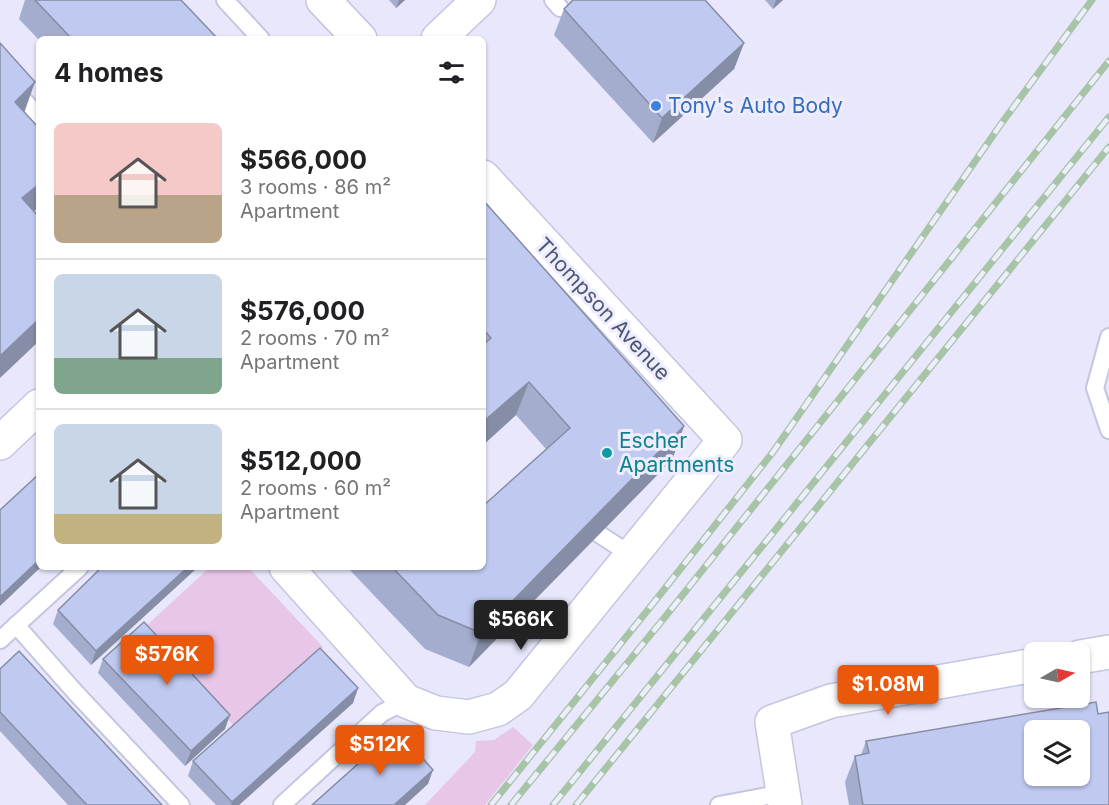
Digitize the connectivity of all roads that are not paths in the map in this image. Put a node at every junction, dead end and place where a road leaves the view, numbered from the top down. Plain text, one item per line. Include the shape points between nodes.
1 (225, 0) edge
2 (323, 0) edge
3 (479, 0) edge
4 (258, 36) edge
5 (357, 36) edge
6 (441, 36) edge
7 (0, 74) edge
8 (36, 114) edge
9 (486, 182) edge
10 (1109, 338) edge
11 (36, 409) edge
12 (1109, 430) edge
13 (0, 443) edge
14 (599, 534) edge
15 (631, 555) junction
16 (77, 570) edge
17 (289, 570) edge
18 (16, 625) junction
19 (0, 640) edge
20 (1109, 652) edge
21 (1090, 655) edge
22 (1024, 667) edge
23 (406, 701) junction
24 (784, 799) edge
25 (181, 805) edge
26 (282, 805) edge
27 (719, 805) edge

1 - 4 lane
2 - 5 street
3 - 6 street
7 - 8 lane
9 - 15 street, Thompson Avenue via 506,212 653,372 725,440
10 - 12 lane via 1095,388
11 - 13 street
14 - 15 lane
15 - 23 street via 518,695 498,709 469,717 449,716
16 - 18 lane
17 - 23 street
18 - 19 lane
18 - 25 lane
20 - 21 street
22 - 24 street via 831,701 772,722
23 - 26 lane via 382,713
24 - 27 lane

